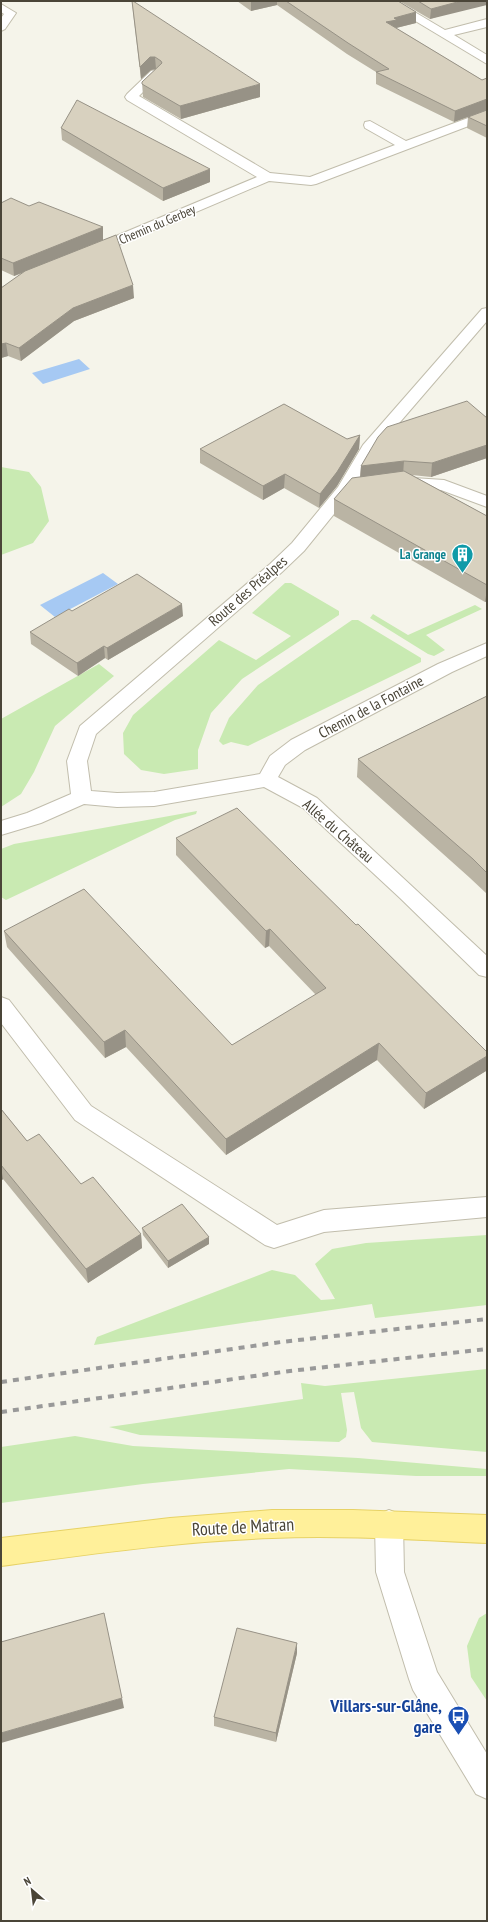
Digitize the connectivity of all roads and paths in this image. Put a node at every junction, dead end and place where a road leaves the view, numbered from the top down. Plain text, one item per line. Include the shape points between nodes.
1 (388, 1) edge
2 (1, 7) edge
3 (487, 23) edge
4 (1, 27) edge
5 (445, 34) junction
6 (487, 60) edge
7 (155, 74) edge
8 (487, 115) edge
9 (370, 124) dead end
10 (406, 146) junction
11 (267, 177) junction
12 (74, 259) edge
13 (487, 312) edge
14 (383, 484) edge
15 (364, 487) edge
16 (345, 489) junction
17 (487, 502) edge
18 (487, 649) edge
19 (267, 780) junction
20 (82, 797) junction
21 (1, 828) edge
22 (487, 969) edge
23 (1, 1006) edge
24 (487, 1207) edge
25 (389, 1524) junction
26 (487, 1529) edge
27 (1, 1552) edge
28 (487, 1784) edge

1 - 5 street
2 - 4 street via 10,13
3 - 5 street
5 - 6 street
7 - 11 street, Chemin du Gerbey via 131,97
8 - 10 street, Chemin du Gerbey
9 - 10 street
10 - 11 street, Chemin du Gerbey via 311,181
11 - 12 street, Chemin du Gerbey
13 - 16 street, Route des Préalpes via 369,448
14 - 17 street via 403,481 444,485
15 - 16 street
16 - 20 street, Route des Préalpes via 298,547 276,568 87,731 77,761
18 - 19 street, Chemin de la Fontaine via 445,668 298,745 277,761
19 - 20 street via 154,799 117,800
19 - 22 street, Allée du Château via 310,803
20 - 21 street via 34,818
23 - 24 street via 83,1113 274,1237 324,1221
25 - 26 main road, Route de Matran
25 - 27 main road, Route de Matran via 272,1524 178,1530
25 - 28 street via 390,1572 424,1680

